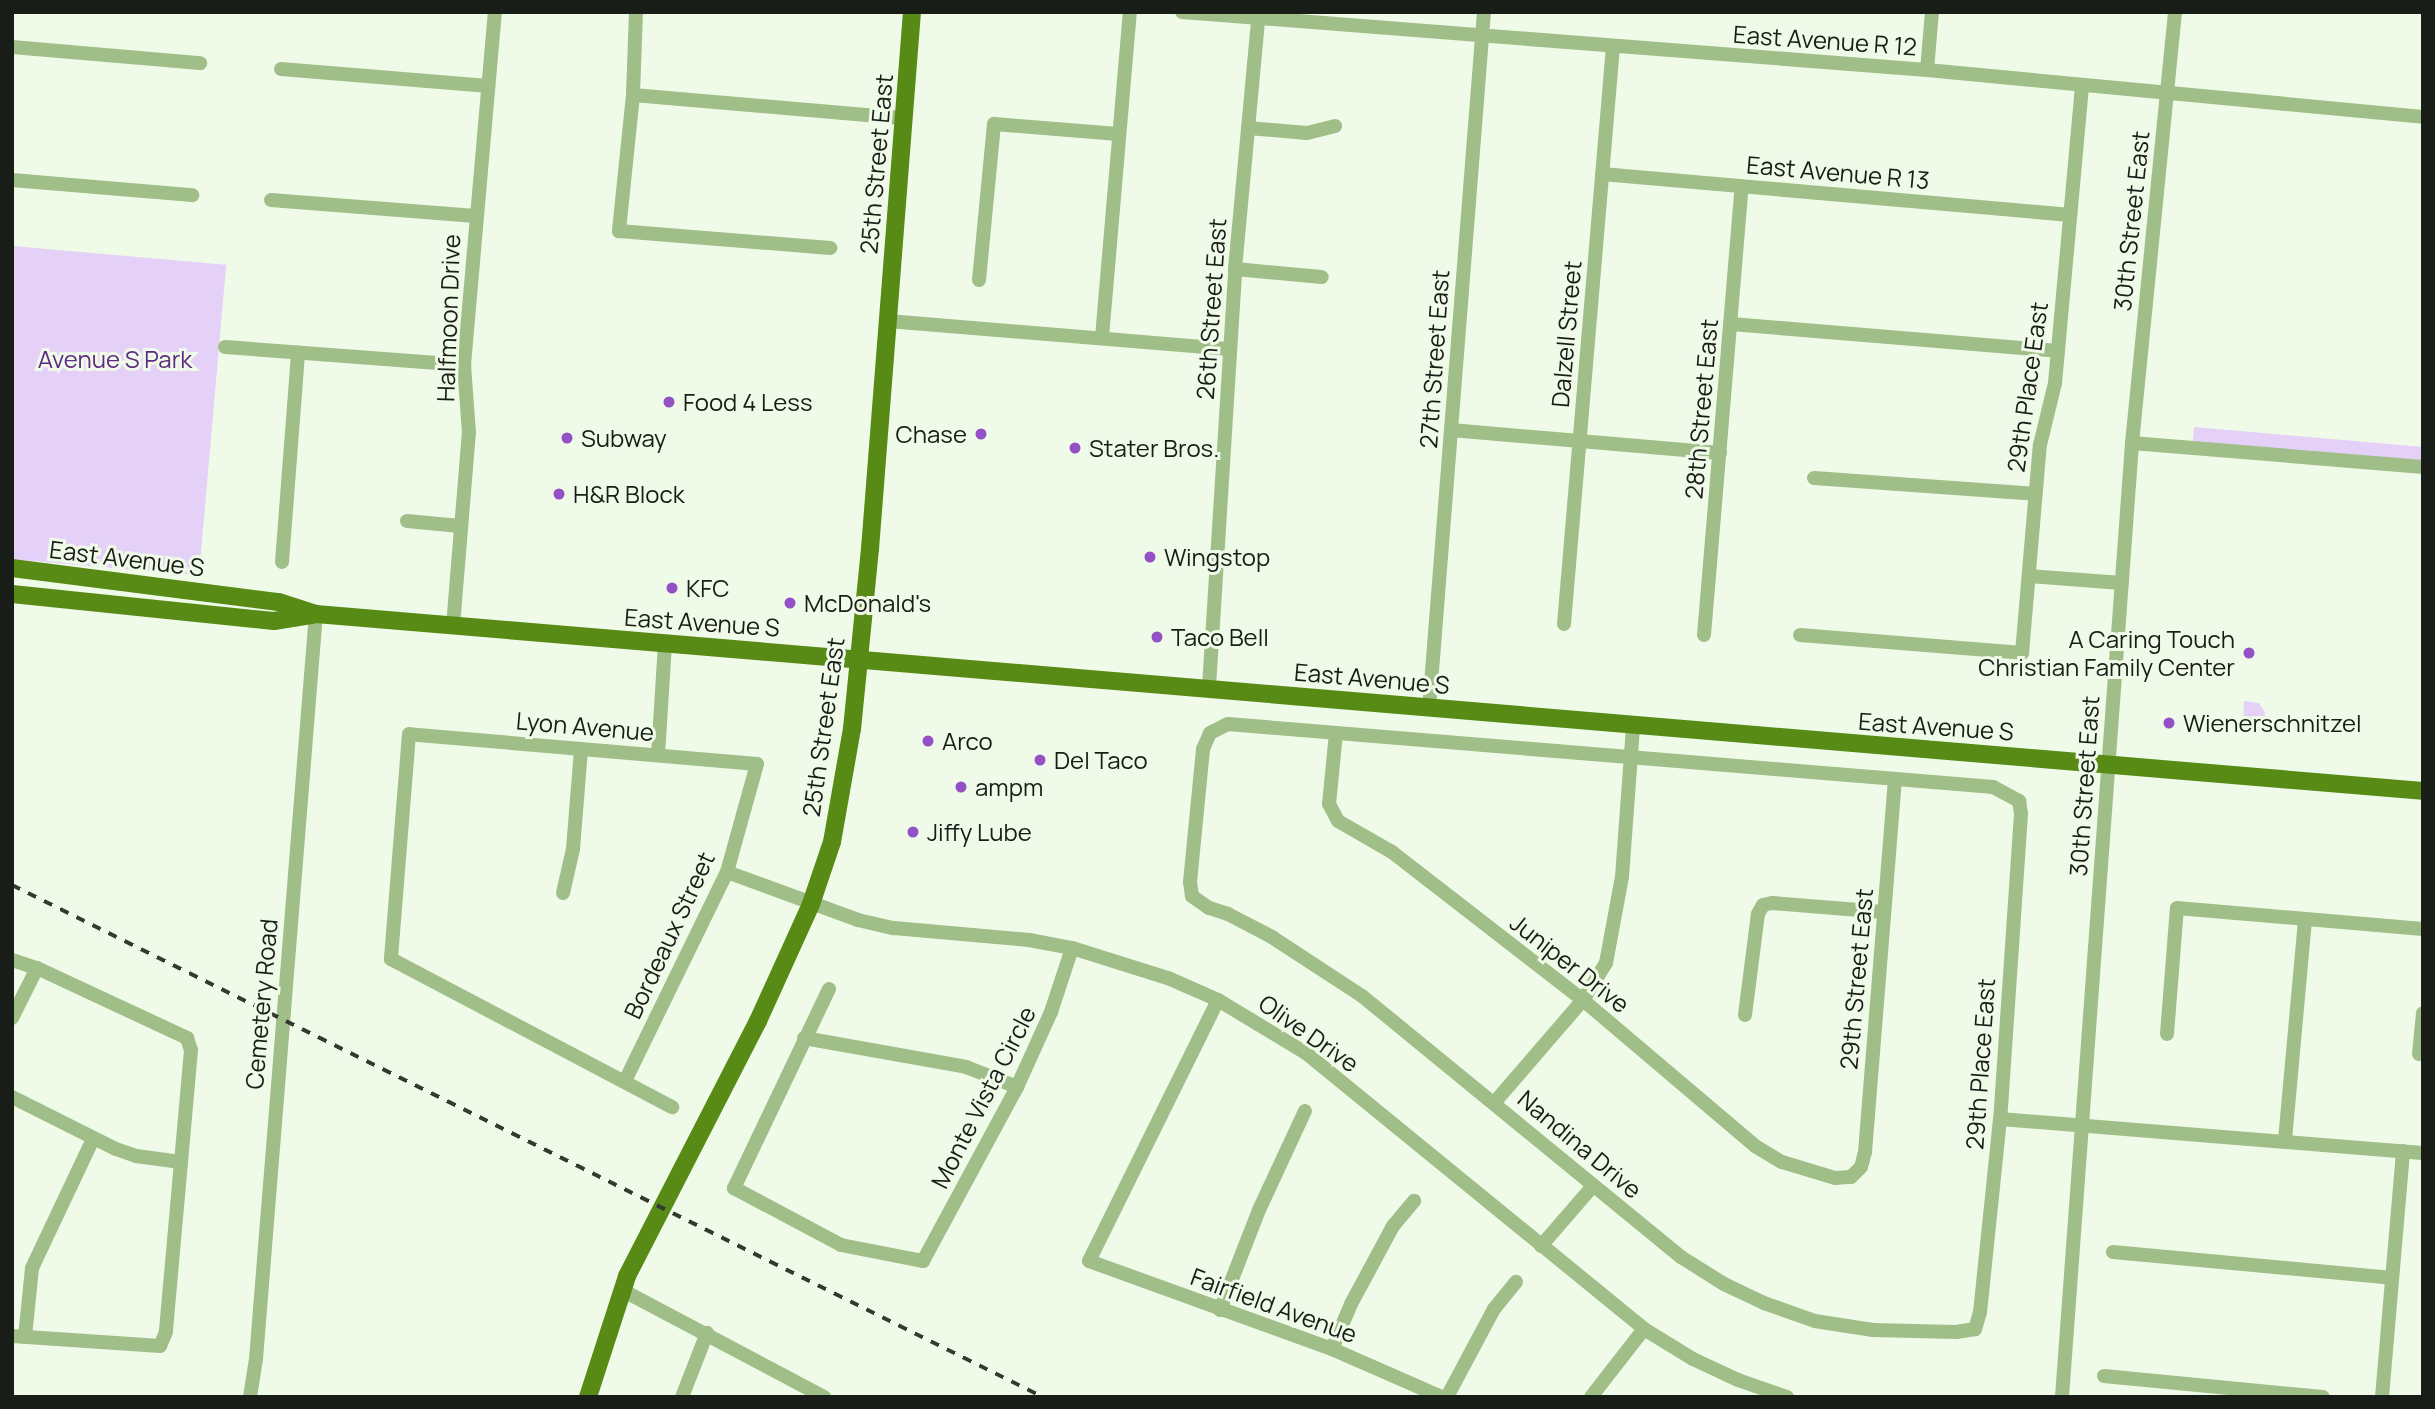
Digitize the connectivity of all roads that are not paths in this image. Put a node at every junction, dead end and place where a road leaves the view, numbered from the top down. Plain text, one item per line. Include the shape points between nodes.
1 (495, 12) edge
2 (636, 12) edge
3 (912, 12) edge
4 (1130, 12) edge
5 (1182, 12) edge
6 (1484, 12) edge
7 (1932, 12) edge
8 (2175, 12) edge
9 (1258, 19) junction
10 (1482, 37) junction
11 (12, 47) edge
12 (1613, 47) junction
13 (200, 63) dead end
14 (281, 69) dead end
15 (1927, 70) junction
16 (2082, 85) junction
17 (488, 86) junction
18 (2166, 93) junction
19 (633, 95) junction
20 (2423, 117) edge
21 (904, 118) junction
22 (1335, 126) dead end
23 (1248, 128) junction
24 (1118, 134) junction
25 (1602, 174) junction
26 (12, 180) edge
27 (1742, 187) junction
28 (192, 195) dead end
29 (271, 200) dead end
30 (2070, 215) junction
31 (475, 216) junction
32 (830, 248) dead end
33 (1235, 269) junction
34 (1322, 277) dead end
35 (979, 280) dead end
36 (888, 321) junction
37 (1731, 324) junction
38 (1102, 337) junction
39 (225, 348) dead end
40 (1230, 349) junction
41 (2058, 351) junction
42 (298, 353) junction
43 (464, 365) junction
44 (1451, 430) junction
45 (1580, 440) junction
46 (2132, 443) junction
47 (1720, 453) junction
48 (2423, 467) edge
49 (1814, 478) dead end
50 (2035, 494) junction
51 (407, 521) dead end
52 (460, 526) junction
53 (282, 562) dead end
54 (12, 568) edge
55 (2030, 576) junction
56 (2122, 583) junction
57 (12, 594) edge
58 (316, 614) junction
59 (1564, 624) dead end
60 (453, 626) junction
61 (1704, 635) dead end
62 (1800, 635) dead end
63 (665, 644) junction
64 (857, 659) junction
65 (1209, 687) junction
66 (1429, 709) junction
67 (1633, 726) junction
68 (1336, 733) junction
69 (581, 749) junction
70 (658, 755) junction
71 (1628, 757) junction
72 (757, 764) joint
73 (2109, 764) junction
74 (1895, 779) junction
75 (2423, 791) edge
76 (727, 872) junction
77 (564, 893) dead end
78 (811, 904) junction
79 (1884, 912) junction
80 (2305, 919) junction
81 (2423, 929) edge
82 (1072, 948) junction
83 (12, 960) edge
84 (37, 968) junction
85 (829, 989) dead end
86 (1217, 1000) junction
87 (1583, 1000) junction
88 (2423, 1013) edge
89 (1745, 1015) dead end
90 (12, 1018) edge
91 (2167, 1034) dead end
92 (804, 1038) junction
93 (2419, 1054) dead end
94 (625, 1081) junction
95 (1017, 1087) junction
96 (12, 1097) edge
97 (1494, 1103) junction
98 (672, 1107) dead end
99 (1305, 1111) dead end
100 (2000, 1119) junction
101 (2083, 1126) junction
102 (93, 1139) junction
103 (2285, 1140) junction
104 (2403, 1151) junction
105 (2423, 1153) edge
106 (181, 1162) junction
107 (1851, 1177) joint
108 (1593, 1186) junction
109 (1414, 1200) dead end
110 (1541, 1246) junction
111 (2113, 1252) dead end
112 (2392, 1278) junction
113 (1516, 1282) dead end
114 (622, 1290) junction
115 (1220, 1310) junction
116 (1644, 1329) junction
117 (1975, 1329) joint
118 (707, 1333) junction
119 (19, 1337) edge
120 (1332, 1349) junction
121 (2104, 1376) dead end
122 (250, 1397) edge
123 (588, 1397) edge
124 (682, 1397) edge
125 (824, 1397) edge
126 (1444, 1397) edge
127 (1591, 1397) edge
128 (1787, 1397) edge
129 (2062, 1397) edge
130 (2323, 1397) edge
131 (2382, 1397) edge

1 - 17 street, Halfmoon Drive
2 - 19 street
3 - 21 main road, 25th Street East
4 - 24 street
5 - 9 street, East Avenue R 12
6 - 10 street, 27th Street East
7 - 15 street
8 - 18 street, 30th Street East
9 - 10 street, East Avenue R 12
9 - 23 street, 26th Street East
10 - 12 street, East Avenue R 12
10 - 44 street, 27th Street East
11 - 13 street
12 - 15 street, East Avenue R 12
12 - 25 street, Dalzell Street
14 - 17 street
15 - 16 street, East Avenue R 12
16 - 18 street, East Avenue R 12
16 - 30 street, 29th Place East
17 - 31 street, Halfmoon Drive
18 - 20 street, East Avenue R 12
18 - 46 street, 30th Street East
19 - 21 street
19 - 32 street via 619,231
21 - 36 main road, 25th Street East
22 - 23 street via 1307,132
23 - 33 street, 26th Street East
24 - 35 street via 995,124
24 - 38 street
25 - 27 street, East Avenue R 13
25 - 45 street, Dalzell Street
26 - 28 street
27 - 30 street, East Avenue R 13
27 - 37 street, 28th Street East
29 - 31 street
30 - 41 street, 29th Place East
31 - 43 street, Halfmoon Drive
33 - 34 street
33 - 40 street, 26th Street East
36 - 38 street
36 - 64 main road, 25th Street East
37 - 41 street
37 - 47 street, 28th Street East
38 - 40 street
39 - 42 street
40 - 65 street, 26th Street East
41 - 50 street, 29th Place East
42 - 43 street
42 - 53 street
43 - 52 street, Halfmoon Drive via 469,433
44 - 45 street
44 - 66 street, 27th Street East
45 - 47 street
45 - 59 street, Dalzell Street
46 - 48 street
46 - 56 street, 30th Street East
47 - 61 street, 28th Street East
49 - 50 street
50 - 55 street, 29th Place East
51 - 52 street
52 - 60 street, Halfmoon Drive
54 - 58 main road, East Avenue S via 279,602
55 - 56 street
55 - 62 street, 29th Place East via 2022,653
56 - 73 street, 30th Street East
57 - 58 main road, East Avenue S via 274,621
58 - 60 main road, East Avenue S
58 - 122 street, Cemetery Road
60 - 63 main road, East Avenue S
63 - 64 main road, East Avenue S
63 - 70 street
64 - 65 main road, East Avenue S
64 - 78 main road, 25th Street East via 844,785 832,842
65 - 66 main road, East Avenue S
66 - 67 main road, East Avenue S
67 - 71 street
67 - 73 main road, East Avenue S
68 - 71 street
68 - 87 street, Juniper Drive via 1329,804 1338,821 1392,852
68 - 97 street, Nandina Drive via 1228,724 1210,733 1203,749 1192,896 1312,961
69 - 70 street, Lyon Avenue
69 - 77 street via 573,849
69 - 94 street, Lyon Avenue via 410,734 391,959
70 - 72 street, Lyon Avenue
71 - 74 street
71 - 87 street via 1622,877 1613,939 1606,963
72 - 76 street, Bordeaux Street
73 - 75 main road, East Avenue S
73 - 101 street, 30th Street East
74 - 79 street, 29th Street East
74 - 100 street, 29th Place East via 1993,787 2019,801
76 - 78 street, Olive Drive
76 - 94 street, Bordeaux Street
78 - 82 street, Olive Drive via 894,928
78 - 114 main road, 25th Street East via 758,1021
79 - 89 street via 1772,902 1763,905
79 - 107 street, 29th Street East via 1865,1152 1861,1167
80 - 81 street
80 - 91 street via 2177,908
80 - 103 street
82 - 86 street, Olive Drive via 1168,978
82 - 95 street, Monte Vista Circle via 1052,1012
83 - 84 street
84 - 90 street
84 - 106 street via 187,1038 191,1050
85 - 92 street
86 - 110 street, Olive Drive via 1306,1053
86 - 115 street, Fairfield Avenue via 1089,1261
87 - 97 street
87 - 107 street, Juniper Drive via 1755,1146 1810,1173
88 - 93 street
92 - 95 street via 966,1067
92 - 95 street, Monte Vista Circle via 734,1188 841,1245 923,1261
94 - 98 street
96 - 102 street
97 - 108 street, Nandina Drive
99 - 115 street
100 - 101 street
100 - 117 street, 29th Place East
101 - 103 street
101 - 129 street, 30th Street East
102 - 106 street via 136,1156
102 - 119 street via 32,1268
103 - 104 street
104 - 105 street
104 - 112 street
106 - 119 street via 166,1332 160,1346
108 - 110 street
108 - 117 street, Nandina Drive via 1681,1257 1763,1303 1815,1321 1873,1330
109 - 120 street via 1393,1226
110 - 116 street, Olive Drive
111 - 112 street
112 - 131 street
113 - 126 street via 1494,1310
114 - 118 street
114 - 123 main road, 25th Street East
115 - 120 street, Fairfield Avenue
116 - 127 street
116 - 128 street, Olive Drive via 1716,1370
118 - 124 street
118 - 125 street
120 - 126 street, Fairfield Avenue
121 - 130 street

